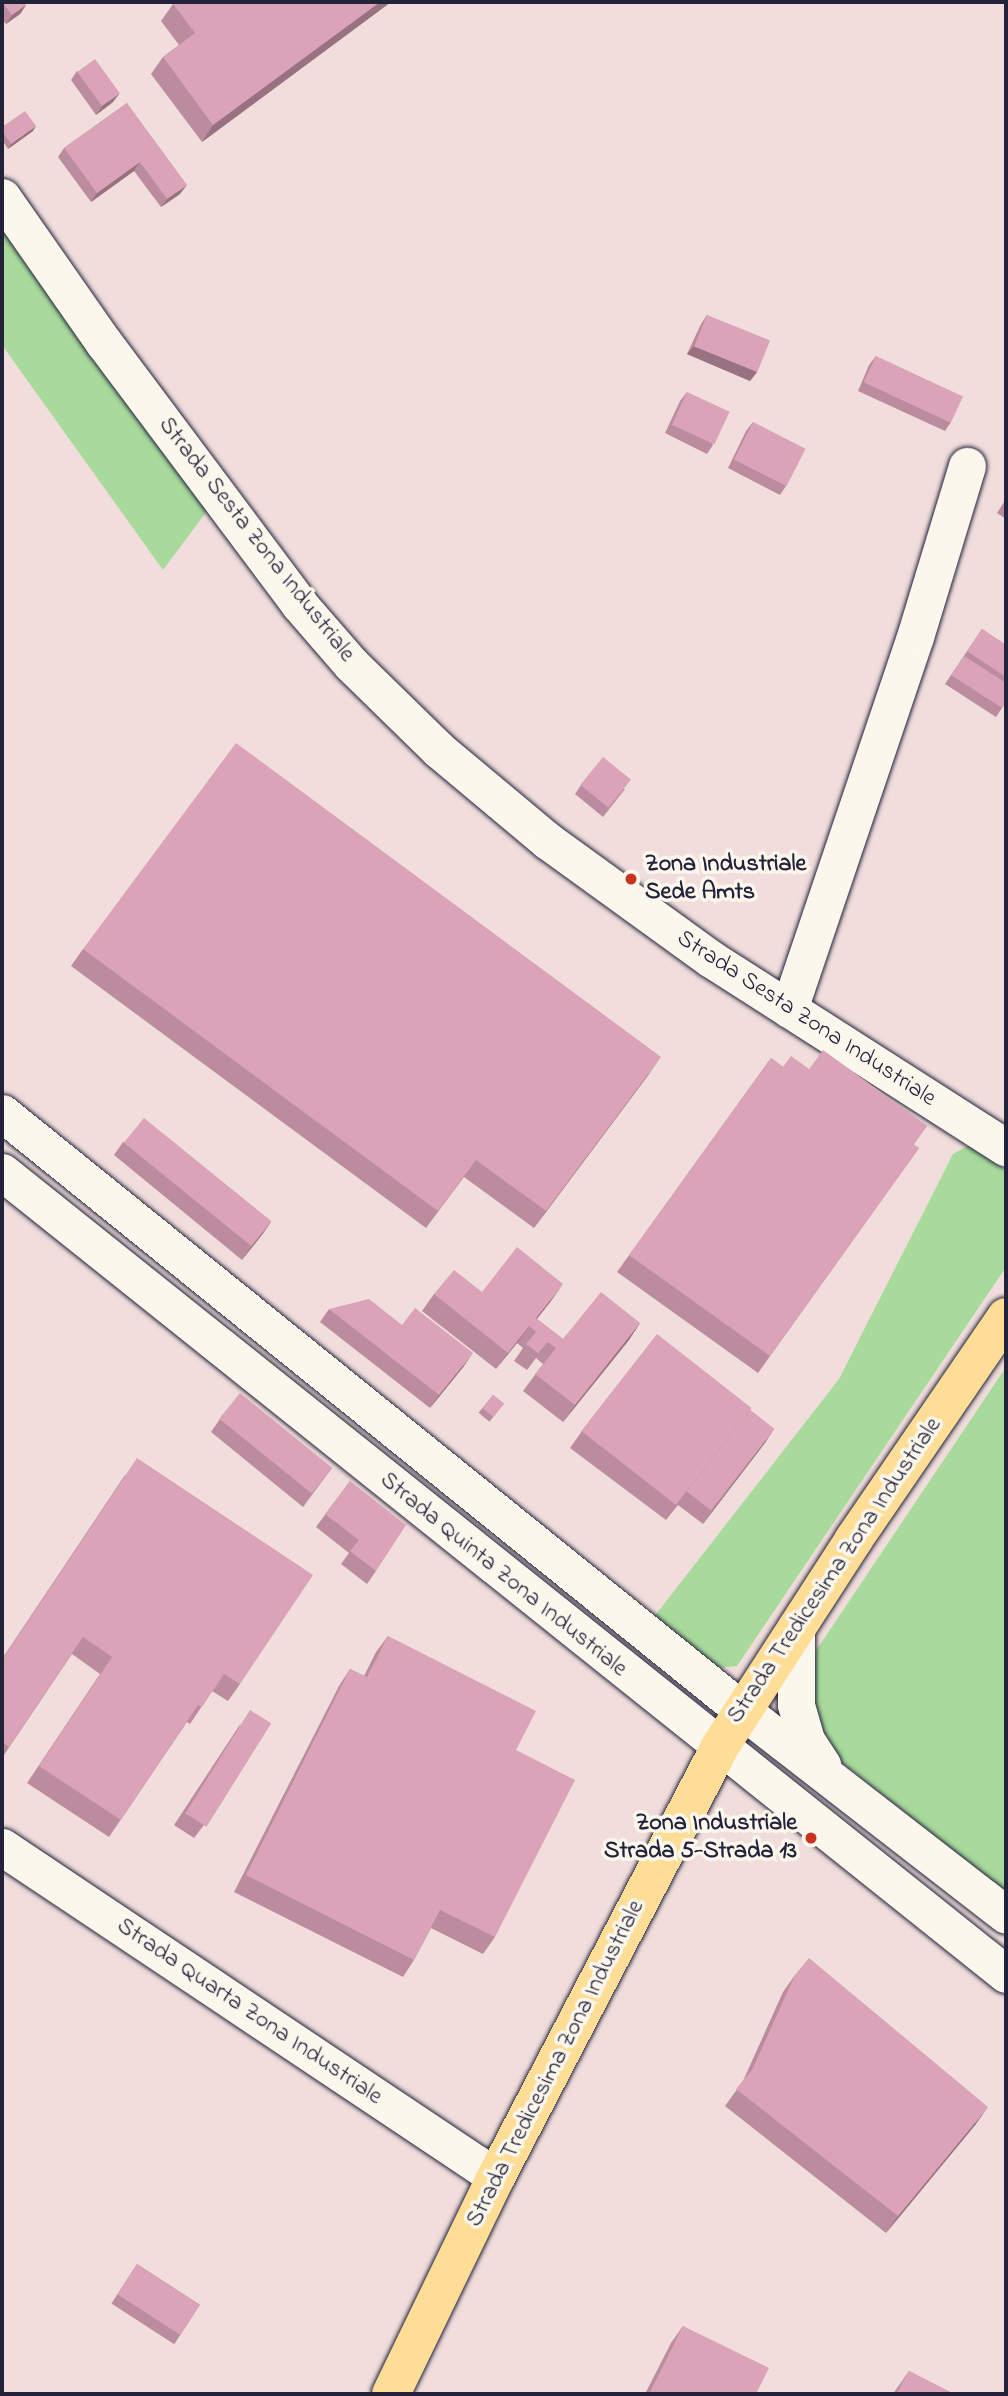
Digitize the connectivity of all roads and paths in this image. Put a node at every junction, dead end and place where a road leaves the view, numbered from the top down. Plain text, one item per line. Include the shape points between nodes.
1 (2, 197) edge
2 (967, 466) dead end
3 (789, 1009) junction
4 (3, 1116) edge
5 (1006, 1148) edge
6 (2, 1172) edge
7 (1006, 1317) edge
8 (796, 1627) junction
9 (742, 1710) junction
10 (719, 1748) junction
11 (829, 1774) junction
12 (2, 1847) edge
13 (1006, 1915) edge
14 (1006, 1974) edge
15 (496, 2177) junction
16 (391, 2394) edge

1 - 3 street, Strada Sesta Zona Industriale via 267,560 351,664 439,750 548,841
2 - 3 street via 915,638
3 - 5 street, Strada Sesta Zona Industriale
4 - 9 street, Strada Quinta Zona Industriale
6 - 10 street, Strada Quinta Zona Industriale
7 - 8 main road, Strada Tredicesima Zona Industriale
8 - 9 main road, Strada Tredicesima Zona Industriale
8 - 11 street via 793,1676 799,1723
9 - 10 main road, Strada Tredicesima Zona Industriale
9 - 11 street, Strada Quinta Zona Industriale
10 - 14 street, Strada Quinta Zona Industriale
10 - 15 main road, Strada Tredicesima Zona Industriale
11 - 13 street, Strada Quinta Zona Industriale
12 - 15 street, Strada Quarta Zona Industriale
15 - 16 main road, Strada Tredicesima Zona Industriale

